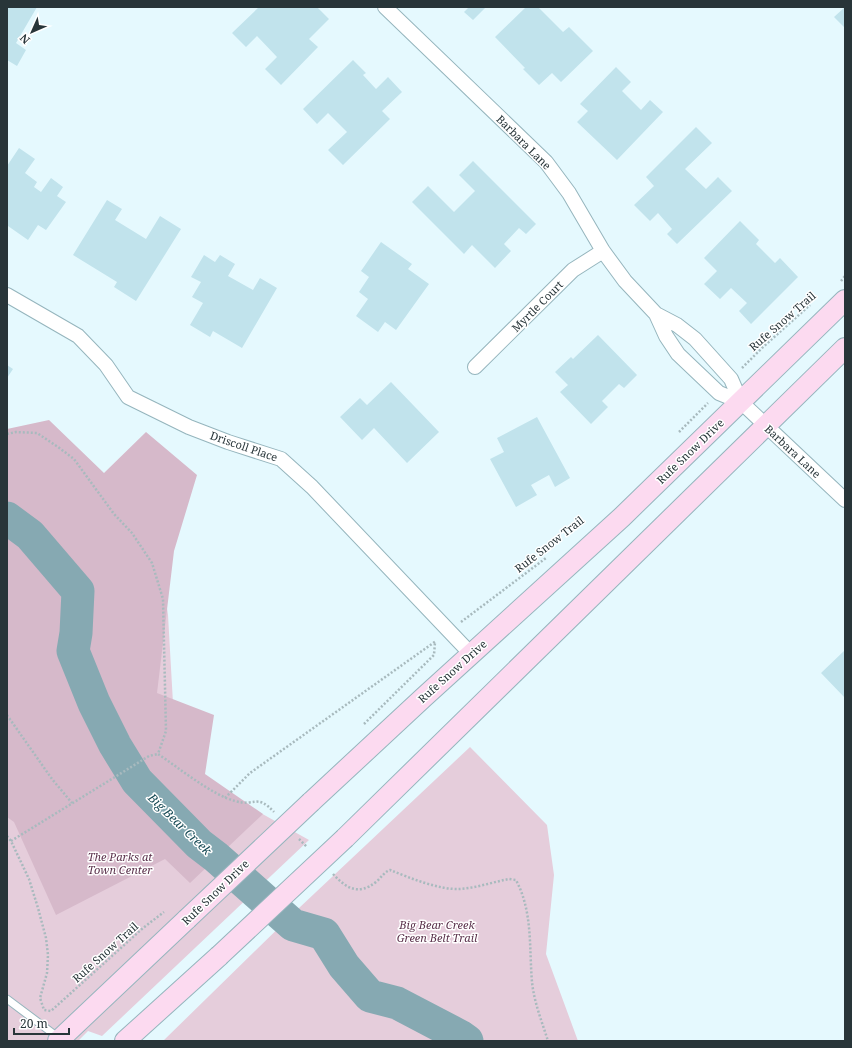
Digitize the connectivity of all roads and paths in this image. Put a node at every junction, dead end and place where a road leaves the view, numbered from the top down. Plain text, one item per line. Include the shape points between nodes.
1 (385, 7) edge
2 (602, 251) junction
3 (845, 276) edge
4 (841, 293) edge
5 (7, 295) edge
6 (811, 304) dead end
7 (656, 314) junction
8 (845, 348) edge
9 (475, 367) dead end
10 (731, 379) junction
11 (718, 392) junction
12 (741, 402) junction
13 (766, 426) junction
14 (7, 434) edge
15 (675, 436) dead end
16 (845, 500) edge
17 (547, 557) dead end
18 (449, 631) junction
19 (435, 642) junction
20 (471, 654) junction
21 (7, 715) edge
22 (360, 728) dead end
23 (158, 754) junction
24 (225, 798) junction
25 (72, 803) junction
26 (278, 816) dead end
27 (7, 836) edge
28 (299, 838) dead end
29 (11, 841) junction
30 (310, 850) dead end
31 (331, 872) dead end
32 (165, 911) dead end
33 (7, 999) edge
34 (61, 1040) edge
35 (125, 1041) edge
36 (548, 1041) edge

1 - 2 street, Barbara Lane via 546,162 569,193
2 - 7 street, Barbara Lane via 625,281
2 - 9 street, Myrtle Court via 573,270
3 - 4 path
4 - 12 main road, Rufe Snow Drive
5 - 18 street, Driscoll Place via 78,336 106,365 128,397 215,437 281,459 312,487
6 - 10 path, Rufe Snow Trail
7 - 10 street, Barbara Lane via 678,325 695,339
7 - 11 street, Barbara Lane via 678,354
8 - 13 main road
10 - 12 street, Barbara Lane
11 - 12 street, Barbara Lane
11 - 15 path
12 - 13 street, Barbara Lane
12 - 20 main road, Rufe Snow Drive via 622,517
13 - 16 street, Barbara Lane
13 - 35 main road, bridge via 345,838
14 - 23 path via 37,433 74,459 152,563 163,599 166,731
17 - 18 path, Rufe Snow Trail
18 - 19 path, Rufe Snow Trail
18 - 20 street, Driscoll Place
19 - 22 path via 434,654
19 - 24 path, Rufe Snow Trail via 250,773
20 - 34 main road, Rufe Snow Drive, bridge
21 - 25 path
23 - 24 path
23 - 25 path via 149,756
24 - 26 path via 241,803 262,802
25 - 29 path
27 - 29 path
28 - 30 path
29 - 32 path, Rufe Snow Trail via 29,879 46,938 47,973 40,998 44,1010 51,1012
31 - 36 path via 350,888 360,890 376,882 390,870 418,881 461,889 509,879 516,880 525,904 529,928 532,984
33 - 34 lane

